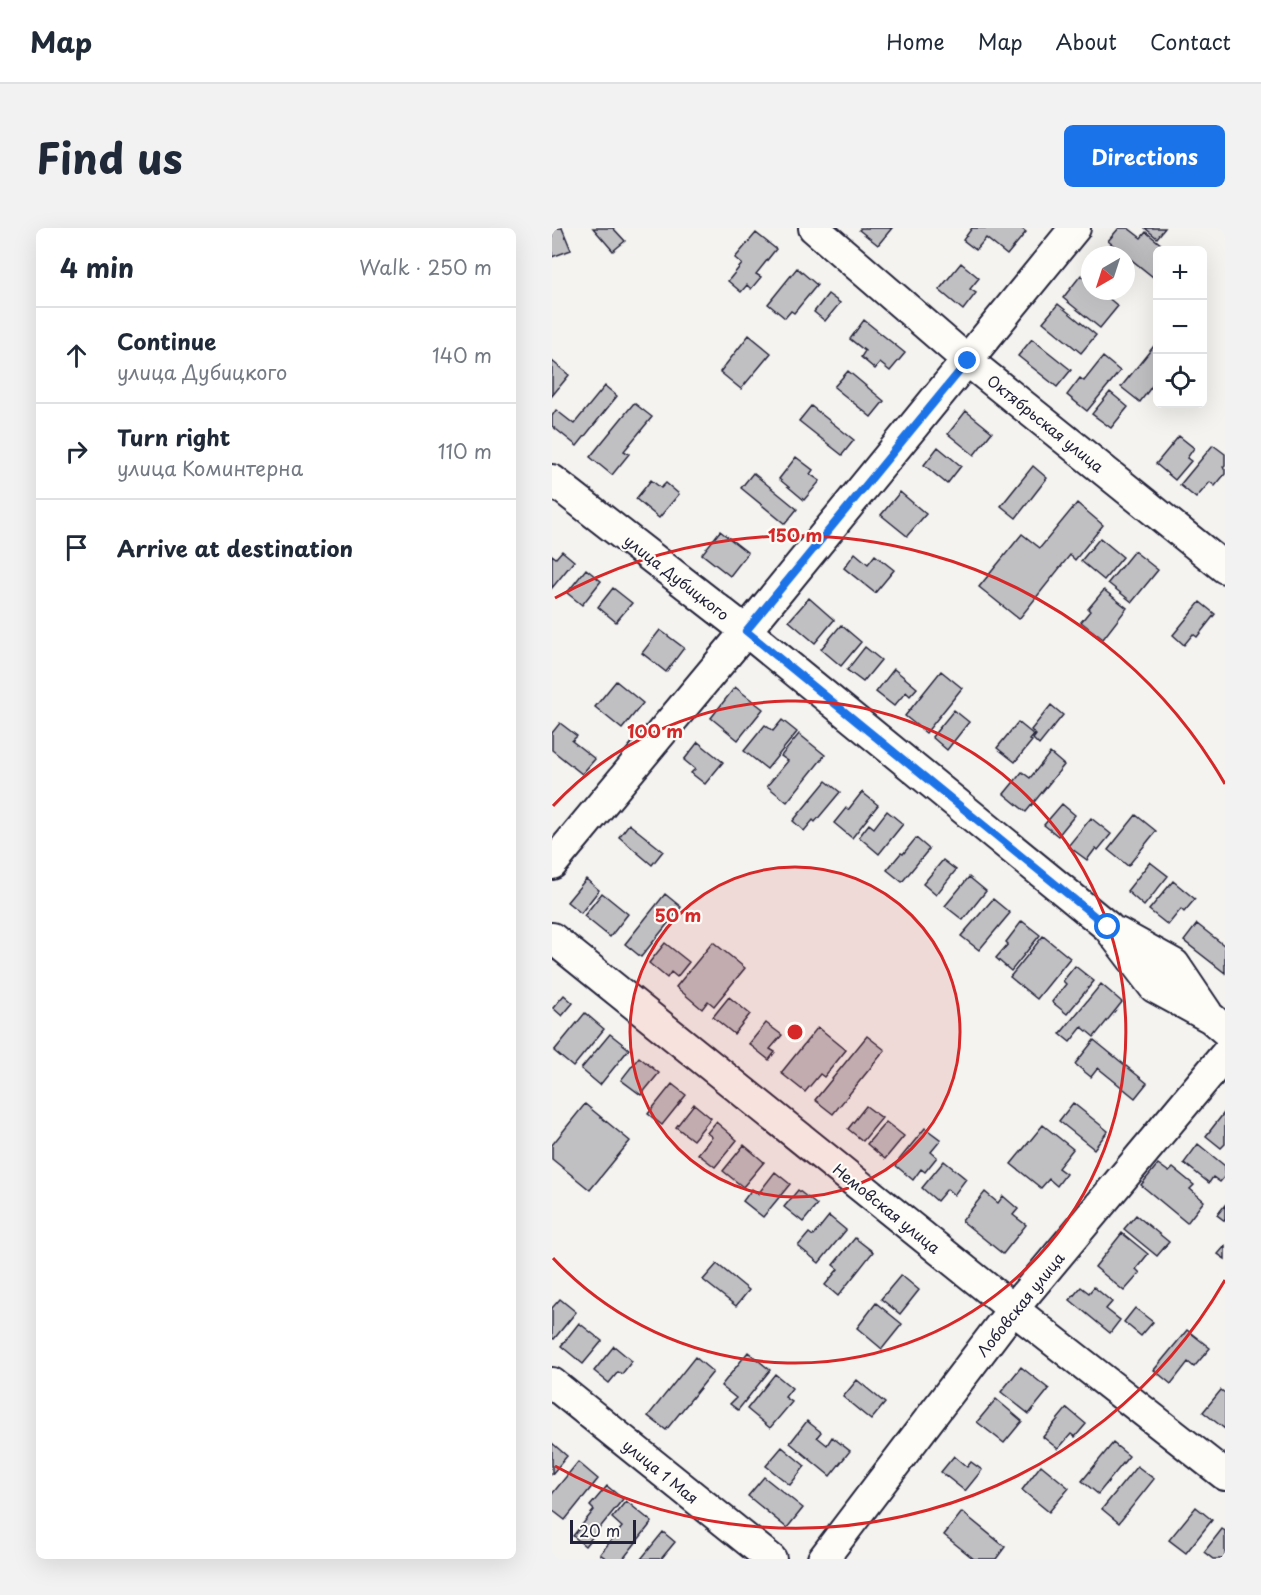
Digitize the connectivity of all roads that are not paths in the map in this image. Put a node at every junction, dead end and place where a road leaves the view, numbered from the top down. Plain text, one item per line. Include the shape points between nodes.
1 (814, 228) edge
2 (1075, 228) edge
3 (968, 361) junction
4 (552, 480) edge
5 (1225, 568) edge
6 (746, 631) junction
7 (552, 864) edge
8 (552, 938) edge
9 (1218, 1024) edge
10 (1225, 1055) edge
11 (1013, 1309) junction
12 (552, 1383) edge
13 (1225, 1475) edge
14 (771, 1559) edge
15 (823, 1559) edge

1 - 3 street, Октябрьская улица
2 - 3 street
3 - 5 street, Октябрьская улица
3 - 6 street
4 - 6 street, улица Дубицкого
6 - 7 street
6 - 9 street, улица Дубицкого via 1108,927 1155,987
8 - 11 street, Немовская улица
10 - 11 street, Лобовская улица
11 - 13 street, Немовская улица
11 - 15 street, Лобовская улица
12 - 14 street, улица 1 Мая

